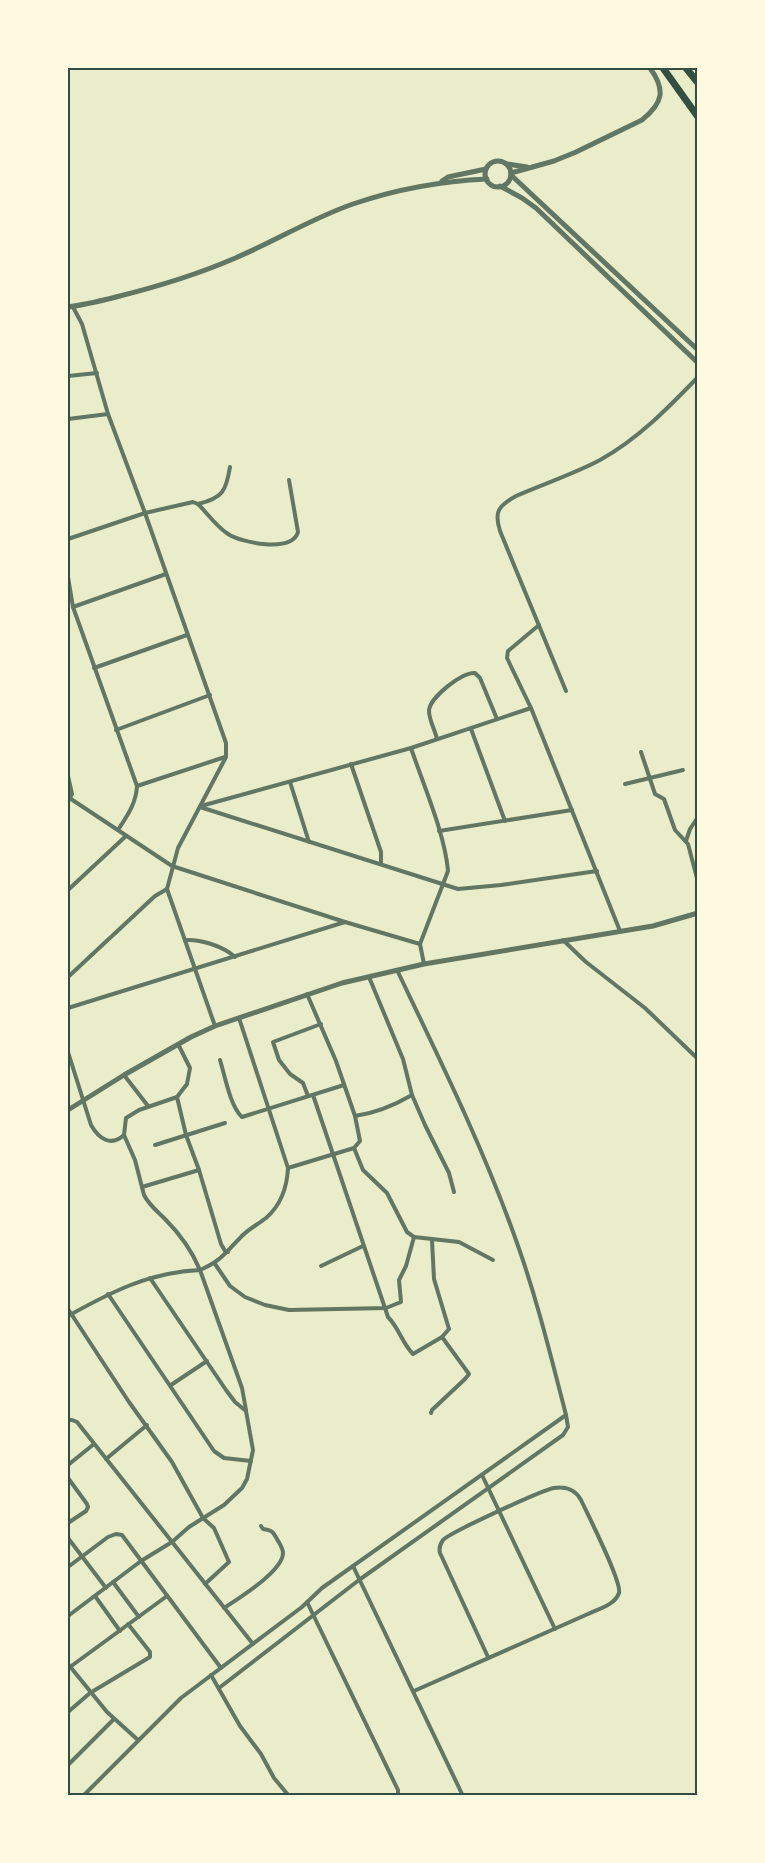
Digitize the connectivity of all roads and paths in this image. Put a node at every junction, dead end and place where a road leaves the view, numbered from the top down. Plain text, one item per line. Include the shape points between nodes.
1 (650, 68) edge
2 (663, 68) edge
3 (687, 68) edge
4 (698, 83) edge
5 (698, 117) edge
6 (506, 164) junction
7 (529, 167) junction
8 (486, 169) junction
9 (511, 174) junction
10 (487, 179) junction
11 (440, 182) junction
12 (500, 186) junction
13 (70, 307) edge
14 (698, 350) edge
15 (698, 363) edge
16 (97, 374) junction
17 (68, 376) edge
18 (698, 377) edge
19 (108, 414) junction
20 (68, 419) edge
21 (230, 467) dead end
22 (289, 480) dead end
23 (198, 504) junction
24 (145, 513) junction
25 (68, 539) edge
26 (166, 574) junction
27 (68, 577) edge
28 (74, 607) junction
29 (539, 625) junction
30 (188, 635) junction
31 (94, 668) junction
32 (566, 691) dead end
33 (210, 695) junction
34 (531, 708) junction
35 (497, 719) junction
36 (471, 729) junction
37 (116, 730) junction
38 (437, 739) junction
39 (411, 748) junction
40 (640, 752) dead end
41 (226, 757) junction
42 (351, 764) junction
43 (683, 770) dead end
44 (68, 776) edge
45 (649, 778) junction
46 (290, 782) junction
47 (625, 784) dead end
48 (137, 786) junction
49 (68, 799) edge
50 (200, 807) junction
51 (572, 810) junction
52 (698, 818) edge
53 (505, 821) junction
54 (118, 830) junction
55 (439, 831) junction
56 (126, 836) junction
57 (309, 842) junction
58 (686, 842) junction
59 (381, 863) junction
60 (172, 866) junction
61 (597, 871) junction
62 (698, 882) edge
63 (443, 885) junction
64 (167, 889) junction
65 (68, 890) edge
66 (698, 913) edge
67 (345, 922) junction
68 (620, 931) junction
69 (185, 940) junction
70 (563, 940) junction
71 (420, 944) junction
72 (235, 957) junction
73 (424, 964) junction
74 (195, 969) junction
75 (397, 970) junction
76 (68, 977) edge
77 (369, 977) junction
78 (308, 994) junction
79 (68, 1008) edge
80 (239, 1017) junction
81 (321, 1024) junction
82 (215, 1026) junction
83 (178, 1044) junction
84 (68, 1052) edge
85 (698, 1059) edge
86 (220, 1060) dead end
87 (124, 1075) junction
88 (344, 1085) junction
89 (412, 1095) junction
90 (310, 1096) junction
91 (177, 1097) junction
92 (84, 1099) junction
93 (148, 1107) junction
94 (269, 1109) junction
95 (68, 1110) edge
96 (355, 1116) junction
97 (225, 1123) dead end
98 (124, 1135) junction
99 (186, 1135) junction
100 (155, 1145) dead end
101 (354, 1148) junction
102 (334, 1155) junction
103 (288, 1168) junction
104 (199, 1170) junction
105 (142, 1187) junction
106 (454, 1192) dead end
107 (414, 1237) junction
108 (432, 1240) junction
109 (363, 1246) junction
110 (228, 1252) junction
111 (493, 1260) dead end
112 (215, 1264) junction
113 (321, 1266) dead end
114 (200, 1270) junction
115 (150, 1278) junction
116 (108, 1294) junction
117 (386, 1308) junction
118 (68, 1313) edge
119 (442, 1337) junction
120 (207, 1361) junction
121 (171, 1385) junction
122 (246, 1411) junction
123 (432, 1413) dead end
124 (566, 1415) junction
125 (68, 1420) edge
126 (147, 1425) junction
127 (94, 1444) junction
128 (106, 1459) junction
129 (251, 1461) junction
130 (68, 1465) edge
131 (482, 1474) junction
132 (68, 1478) edge
133 (488, 1488) junction
134 (499, 1511) junction
135 (203, 1518) junction
136 (68, 1523) edge
137 (261, 1527) dead end
138 (68, 1538) edge
139 (172, 1542) junction
140 (81, 1557) junction
141 (141, 1561) junction
142 (353, 1566) junction
143 (68, 1567) edge
144 (359, 1580) junction
145 (113, 1582) junction
146 (205, 1584) junction
147 (106, 1588) junction
148 (95, 1596) junction
149 (167, 1596) junction
150 (307, 1602) junction
151 (225, 1608) junction
152 (313, 1615) junction
153 (68, 1616) edge
154 (138, 1617) junction
155 (128, 1624) junction
156 (555, 1629) junction
157 (120, 1631) junction
158 (253, 1644) junction
159 (488, 1657) junction
160 (69, 1666) edge
161 (221, 1668) junction
162 (212, 1675) junction
163 (219, 1688) junction
164 (414, 1691) junction
165 (90, 1693) junction
166 (68, 1712) edge
167 (114, 1719) junction
168 (138, 1740) junction
169 (68, 1765) edge
170 (83, 1796) edge
171 (289, 1796) edge
172 (398, 1796) edge
173 (463, 1796) edge

1 - 7 street via 661,90 651,113 596,144
2 - 5 highway
3 - 4 highway
6 - 7 street
6 - 8 street via 494,162
6 - 9 street
7 - 9 street
8 - 10 street
8 - 11 street
9 - 12 street via 508,182
9 - 14 street
10 - 11 street
10 - 12 street
11 - 13 street via 352,204 201,271 136,292
12 - 15 street via 536,208
13 - 16 street via 82,324
16 - 17 street
16 - 19 street
18 - 29 street via 660,417 618,449 503,503 497,521
19 - 20 street
19 - 24 street
21 - 23 street via 222,493
22 - 23 street via 298,532 284,545 231,536
23 - 24 street via 189,502
24 - 25 street
24 - 26 street
26 - 28 street
26 - 30 street
27 - 28 street
28 - 31 street
29 - 32 street
29 - 34 street via 507,654
30 - 31 street
30 - 33 street
31 - 37 street
33 - 37 street
33 - 41 street via 224,733
34 - 35 street
34 - 51 street
35 - 36 street
35 - 38 street via 480,678 475,673 466,674 431,704 429,714
36 - 38 street
36 - 53 street
37 - 48 street
38 - 39 street
39 - 42 street
39 - 55 street
40 - 45 street
41 - 48 street
41 - 50 street
42 - 46 street
42 - 59 street via 381,852
43 - 45 street
44 - 49 street via 72,791
45 - 47 street
45 - 58 street via 655,794 665,801 675,830
46 - 50 street
46 - 57 street
48 - 54 street via 137,797
49 - 54 street
50 - 57 street
50 - 60 street
51 - 53 street
51 - 61 street
52 - 58 street
53 - 55 street
54 - 56 street
55 - 63 street via 448,871
56 - 60 street
56 - 65 street
57 - 59 street
58 - 62 street
59 - 63 street
60 - 64 street
60 - 67 street
61 - 63 street via 465,889
61 - 68 street
63 - 71 street
64 - 69 street
64 - 76 street
66 - 68 street
67 - 71 street
67 - 72 street
68 - 70 street
69 - 72 street via 221,948
69 - 74 street
70 - 73 street
70 - 85 street via 645,1008
71 - 73 street
72 - 74 street
73 - 75 street
74 - 79 street
74 - 82 street
75 - 77 street
75 - 124 street via 493,1178 531,1284
77 - 78 street
77 - 89 street via 403,1059
78 - 80 street
78 - 81 street
80 - 82 street
80 - 94 street
81 - 88 street
81 - 90 street via 273,1042 279,1060 303,1083
82 - 83 street
83 - 87 street
83 - 91 street via 190,1068 187,1084
84 - 92 street
86 - 94 street via 239,1115
87 - 92 street
87 - 93 street
88 - 90 street
88 - 96 street
89 - 96 street via 376,1113
89 - 106 street via 447,1167
90 - 94 street
90 - 102 street
91 - 93 street
91 - 99 street
92 - 95 street
92 - 98 street via 91,1125 99,1136 112,1142
93 - 98 street via 126,1118
94 - 103 street
96 - 101 street via 360,1137
97 - 99 street
98 - 105 street
99 - 100 street
99 - 104 street
101 - 102 street
101 - 107 street via 363,1170 385,1190 404,1227
102 - 103 street
102 - 109 street
103 - 110 street via 287,1185 275,1209 241,1236
104 - 105 street
104 - 110 street via 221,1244
105 - 114 street via 148,1202 176,1231
107 - 108 street
107 - 117 street via 399,1280 401,1302
108 - 111 street via 459,1242
108 - 119 street via 434,1278 449,1329
109 - 113 street
109 - 117 street
110 - 112 street
112 - 114 street
112 - 117 street via 230,1286 265,1305 289,1310
114 - 115 street via 180,1270
114 - 122 street via 242,1388
115 - 116 street
115 - 120 street
116 - 118 street
116 - 121 street
117 - 119 street via 413,1354
118 - 126 street
119 - 123 street via 469,1374
120 - 121 street
120 - 122 street via 235,1402
121 - 129 street via 214,1451 224,1458
122 - 129 street via 252,1439
124 - 131 street
124 - 133 street via 568,1427 563,1435
125 - 127 street via 77,1422
126 - 128 street
126 - 135 street
127 - 128 street
127 - 130 street
128 - 139 street
129 - 135 street via 242,1488
131 - 133 street
131 - 142 street
132 - 136 street via 88,1507
133 - 134 street
133 - 144 street
134 - 156 street
134 - 156 street via 553,1488 573,1490 579,1495 613,1570 619,1594 609,1604
134 - 159 street via 448,1536 439,1549
135 - 139 street
135 - 146 street via 214,1528 229,1559
137 - 151 street via 273,1532 282,1557 270,1575
138 - 140 street
139 - 141 street
139 - 146 street
140 - 141 street via 108,1537 119,1534
140 - 143 street
140 - 147 street
141 - 145 street
141 - 149 street
142 - 144 street
142 - 150 street
144 - 152 street
144 - 164 street
145 - 147 street
145 - 154 street
146 - 151 street
147 - 148 street
148 - 153 street
148 - 157 street
149 - 154 street
149 - 161 street
150 - 152 street
150 - 158 street
151 - 158 street
152 - 163 street
152 - 172 street
154 - 155 street
155 - 157 street
155 - 165 street via 149,1650 150,1657
156 - 159 street
157 - 160 street
158 - 161 street
159 - 164 street
160 - 165 street
161 - 162 street
162 - 163 street
162 - 168 street via 181,1698
163 - 171 street via 274,1779
164 - 173 street
165 - 166 street
165 - 167 street
167 - 168 street
167 - 169 street
168 - 170 street

